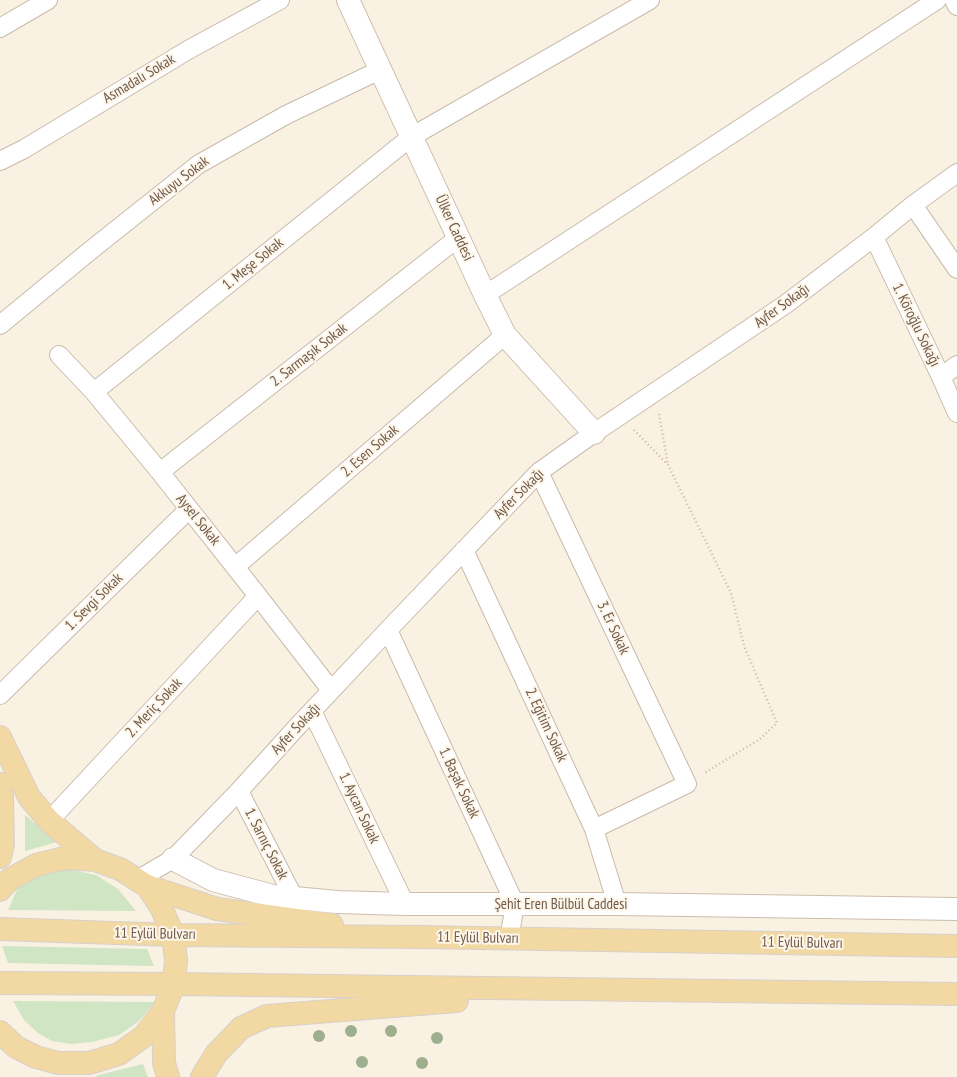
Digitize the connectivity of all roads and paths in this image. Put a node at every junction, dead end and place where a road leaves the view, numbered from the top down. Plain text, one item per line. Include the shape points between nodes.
1 (48, 0) edge
2 (280, 0) edge
3 (348, 0) edge
4 (650, 0) edge
5 (936, 0) edge
6 (954, 0) edge
7 (957, 6) edge
8 (0, 28) edge
9 (380, 70) junction
10 (411, 137) junction
11 (0, 162) edge
12 (957, 173) edge
13 (913, 205) junction
14 (459, 237) junction
15 (874, 237) junction
16 (957, 269) edge
17 (485, 295) junction
18 (0, 325) edge
19 (505, 335) junction
20 (59, 355) dead end
21 (957, 364) edge
22 (941, 377) junction
23 (94, 392) junction
24 (655, 392) junction
25 (957, 413) edge
26 (620, 416) junction
27 (594, 433) junction
28 (668, 465) junction
29 (160, 472) junction
30 (539, 472) junction
31 (189, 509) junction
32 (464, 550) junction
33 (235, 567) junction
34 (258, 596) junction
35 (388, 630) junction
36 (331, 690) junction
37 (0, 695) edge
38 (312, 711) junction
39 (0, 737) edge
40 (0, 784) edge
41 (687, 784) junction
42 (239, 791) junction
43 (49, 820) junction
44 (594, 829) junction
45 (0, 857) edge
46 (172, 859) junction
47 (95, 860) junction
48 (142, 883) junction
49 (0, 890) edge
50 (294, 898) junction
51 (405, 904) junction
52 (515, 904) junction
53 (617, 904) junction
54 (957, 909) edge
55 (0, 929) edge
56 (173, 935) junction
57 (420, 937) junction
58 (509, 939) junction
59 (957, 946) edge
60 (0, 983) edge
61 (174, 984) junction
62 (607, 990) junction
63 (957, 994) edge
64 (163, 1011) junction
65 (0, 1032) edge
66 (8, 1044) edge
67 (58, 1063) junction
68 (80, 1077) edge
69 (168, 1077) edge
70 (202, 1077) edge

1 - 8 street
2 - 11 street, Asmadalı Sokak via 188,50
3 - 9 main road, Ülker Caddesi
4 - 10 street, 1. Meşe Sokak
5 - 17 street
6 - 7 street
9 - 10 main road, Ülker Caddesi
9 - 18 street, Akkuyu Sokak via 286,115 200,164
10 - 14 main road, Ülker Caddesi
10 - 23 street, 1. Meşe Sokak
12 - 13 street, Ayfer Sokağı
13 - 15 street, Ayfer Sokağı
13 - 16 street
14 - 17 main road, Ülker Caddesi
14 - 29 street, 2. Sarmaşık Sokak
15 - 22 street, 1. Köroğlu Sokağı
15 - 24 street, Ayfer Sokağı via 786,304
17 - 19 main road, Ülker Caddesi
19 - 27 main road, Ülker Caddesi
19 - 33 street, 2. Esen Sokak
20 - 23 street, Aysel Sokak
21 - 22 street
22 - 25 street, 1. Köroğlu Sokağı
23 - 29 street, Aysel Sokak
24 - 26 street, Ayfer Sokağı
24 - 28 path
26 - 27 street, Ayfer Sokağı
26 - 28 path
27 - 30 street, Ayfer Sokağı
28 - 41 path via 731,593 744,646 777,723 760,739
29 - 31 street, Aysel Sokak
30 - 32 street, Ayfer Sokağı
30 - 41 street, 3. Er Sokak
31 - 33 street, Aysel Sokak
31 - 37 street, 1. Sevgi Sokak
32 - 35 street, Ayfer Sokağı
32 - 44 street, 2. Eğitim Sokak
33 - 34 street, Aysel Sokak
34 - 36 street, Aysel Sokak
34 - 43 street, 2. Meriç Sokak
35 - 36 street, Ayfer Sokağı
35 - 52 street, 1. Başak Sokak
36 - 38 street, Ayfer Sokağı
38 - 42 street, Ayfer Sokağı
38 - 51 street, 1. Aycan Sokak
39 - 43 main road via 29,797
40 - 45 main road via 3,844
41 - 44 street
42 - 46 street, Ayfer Sokağı
42 - 50 street, 1. Sarnıç Sokak
43 - 47 main road
44 - 53 street, 2. Eğitim Sokak
46 - 48 street, Ayfer Sokağı
46 - 50 main road, Şehit Eren Bülbül Caddesi via 213,880 274,896
47 - 48 main road via 120,869
47 - 49 main road via 65,858 36,865 9,880
48 - 56 main road via 161,907
48 - 57 main road via 218,909
50 - 51 main road, Şehit Eren Bülbül Caddesi
51 - 52 main road, Şehit Eren Bülbül Caddesi
52 - 53 main road, Şehit Eren Bülbül Caddesi
52 - 58 street
53 - 54 main road, Şehit Eren Bülbül Caddesi
55 - 56 main road, 11 Eylül Bulvarı
56 - 57 main road, 11 Eylül Bulvarı
56 - 61 main road via 176,960
57 - 58 main road, 11 Eylül Bulvarı
58 - 59 main road, 11 Eylül Bulvarı
60 - 61 main road
61 - 62 main road
61 - 64 main road
62 - 63 main road
62 - 70 main road via 267,1016 241,1028 216,1054
64 - 67 main road via 144,1036 119,1054 89,1063
64 - 69 main road via 164,1063
65 - 66 main road
66 - 67 main road via 36,1057
67 - 68 main road

